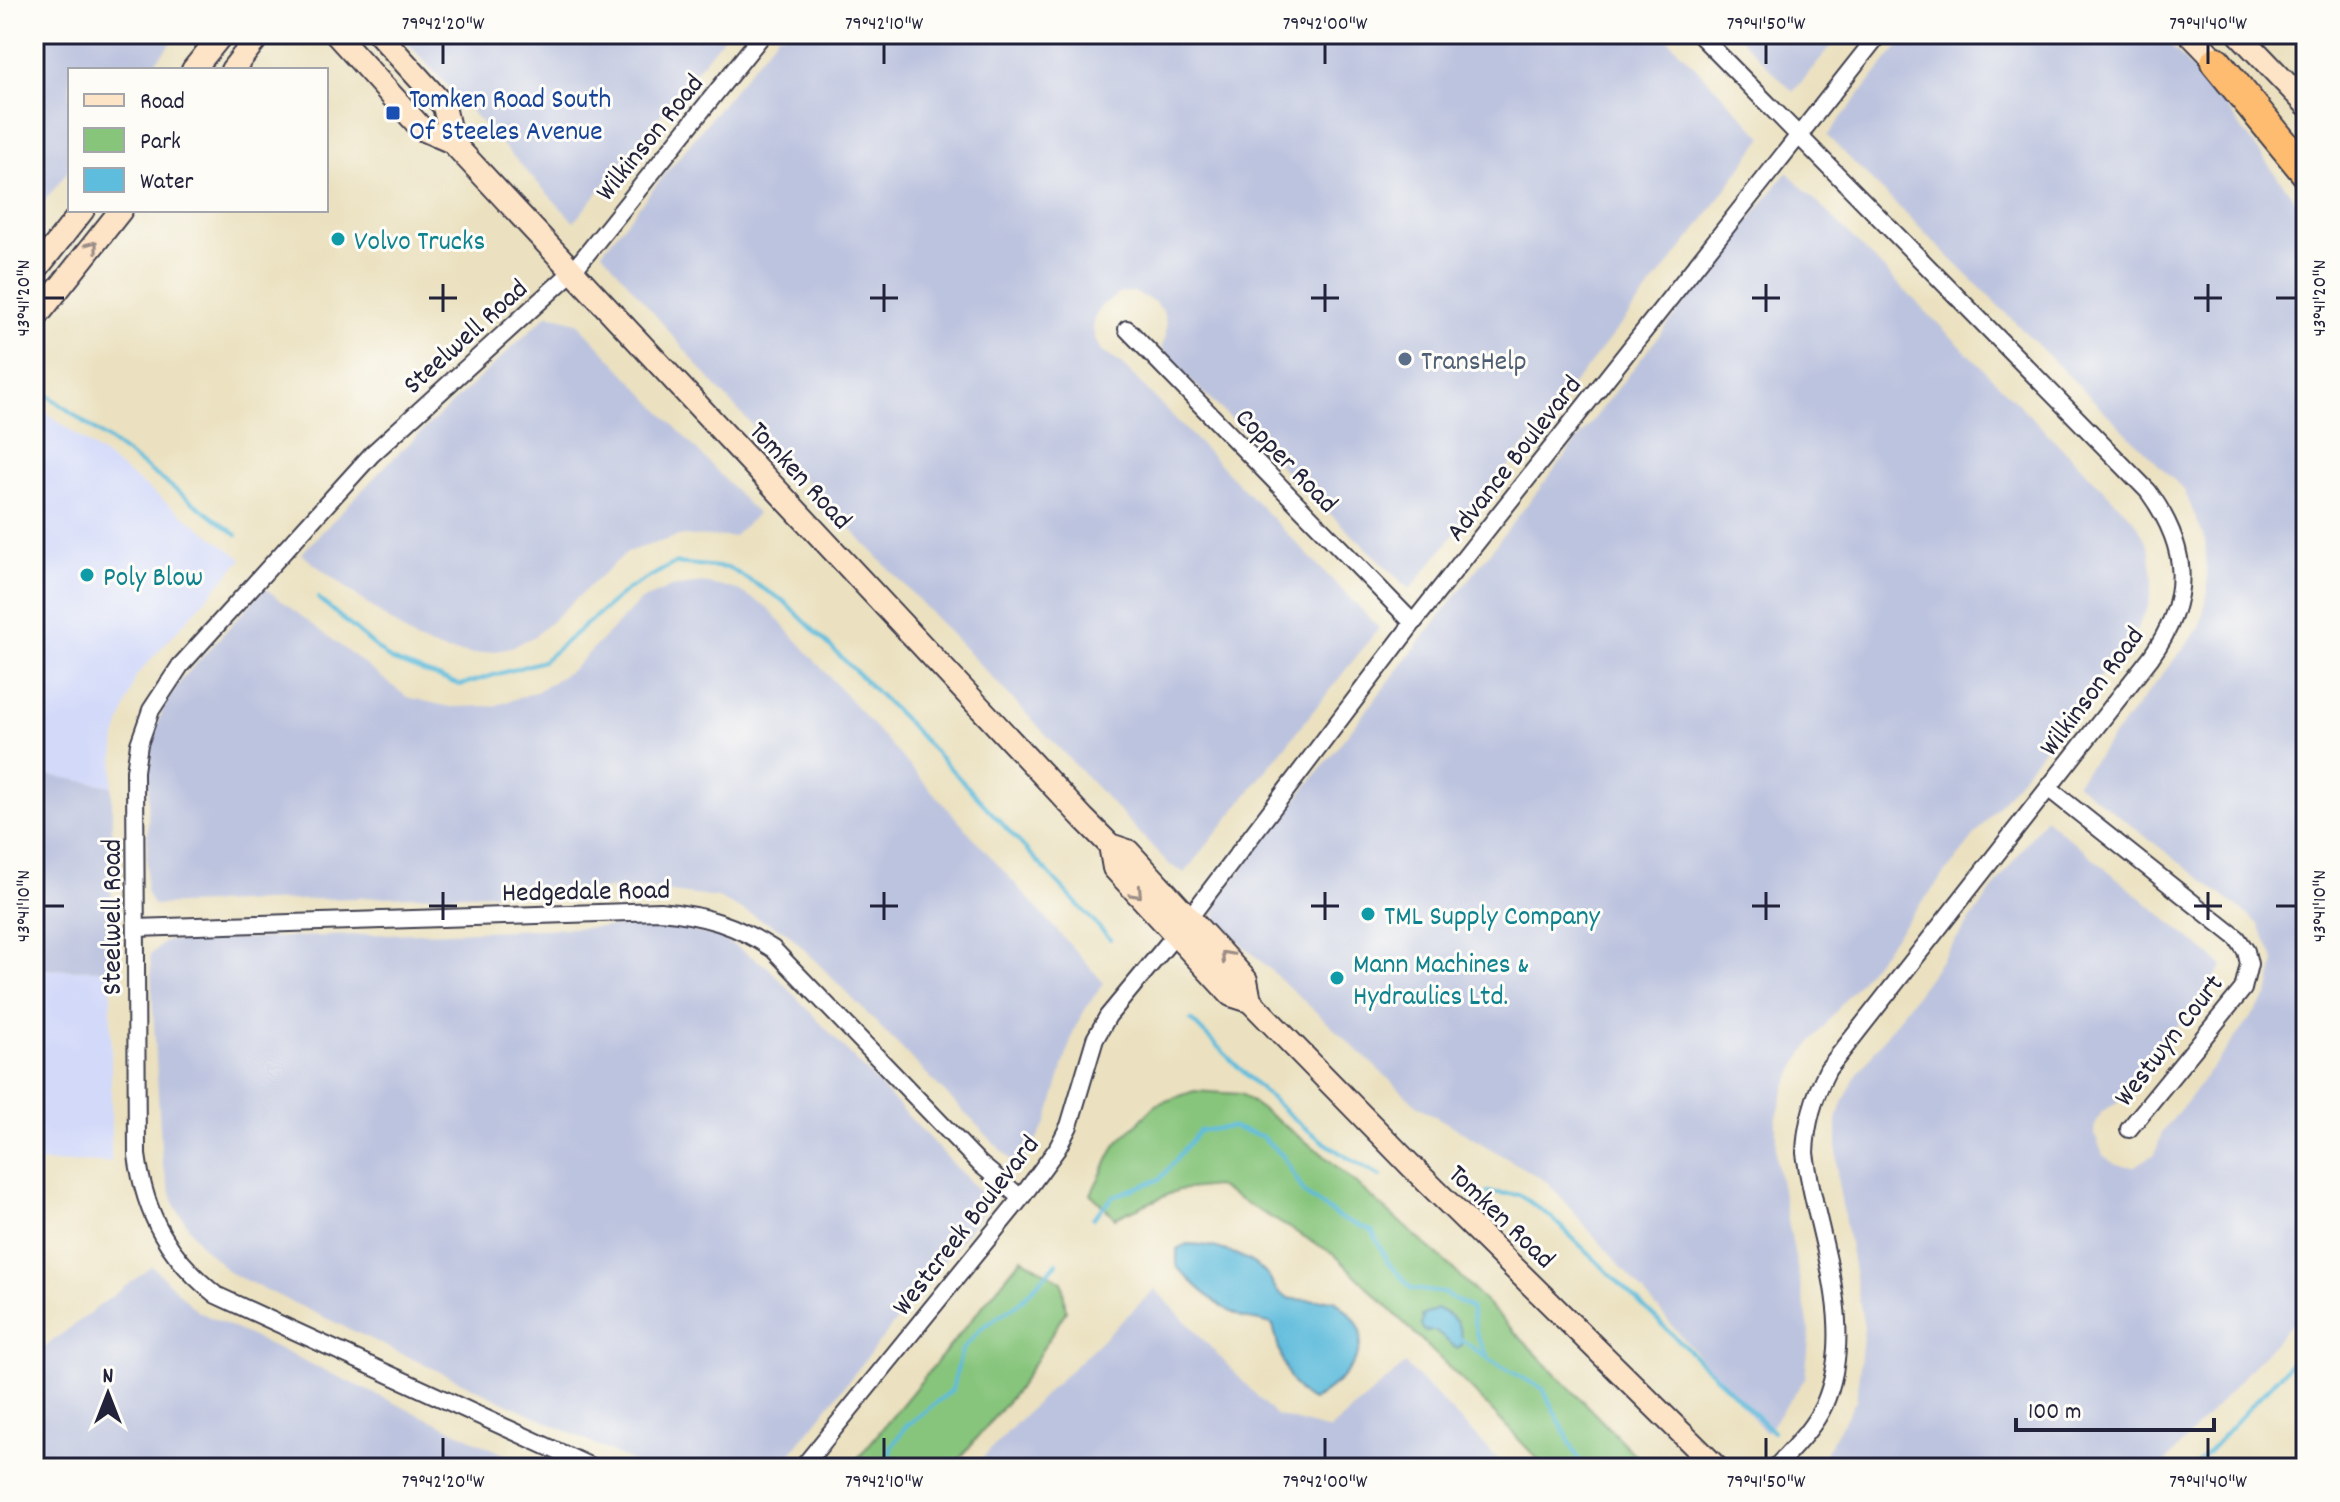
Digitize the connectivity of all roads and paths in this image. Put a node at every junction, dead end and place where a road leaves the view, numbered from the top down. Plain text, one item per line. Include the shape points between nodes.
1 (222, 34) edge
2 (280, 34) edge
3 (336, 34) edge
4 (379, 34) edge
5 (763, 34) edge
6 (1699, 34) edge
7 (1879, 34) edge
8 (2190, 34) edge
9 (2239, 34) edge
10 (257, 38) edge
11 (2216, 62) junction
12 (195, 68) edge
13 (234, 68) edge
14 (2306, 104) edge
15 (1799, 137) junction
16 (452, 142) junction
17 (2306, 150) edge
18 (2306, 172) edge
19 (81, 212) edge
20 (119, 212) edge
21 (573, 271) junction
22 (34, 272) edge
23 (34, 320) edge
24 (1127, 329) dead end
25 (1413, 623) junction
26 (2048, 788) junction
27 (1110, 845) junction
28 (1190, 917) junction
29 (136, 928) junction
30 (1176, 935) junction
31 (1250, 1001) junction
32 (2129, 1129) dead end
33 (1021, 1198) junction
34 (594, 1468) edge
35 (802, 1468) edge
36 (1717, 1468) edge
37 (1775, 1468) edge

1 - 12 main road
2 - 10 main road
3 - 16 main road, Tomken Road via 422,129
4 - 16 main road, Tomken Road via 444,106
5 - 21 street, Wilkinson Road
6 - 15 street, Wilkinson Road
7 - 15 street, Advance Boulevard
8 - 11 main road
9 - 14 main road
10 - 13 main road
11 - 17 main road
11 - 18 highway
15 - 25 street, Advance Boulevard
15 - 26 street, Wilkinson Road via 2166,515 2179,550 2182,580 2174,618 2151,657
16 - 21 main road, Tomken Road
19 - 22 main road
23 -> 20 main road
21 - 27 main road, Tomken Road
21 - 29 street, Steelwell Road via 372,454 162,690 139,744 135,771
24 - 25 street, Copper Road
25 - 28 street, Advance Boulevard
26 - 32 street, Westwyn Court via 2210,914 2246,951 2249,964 2243,989
26 - 37 street, Wilkinson Road via 1828,1069 1818,1089 1805,1153 1836,1302 1837,1361 1822,1408
27 - 28 main road, Tomken Road via 1128,851
27 -> 30 main road, Tomken Road via 1114,868
28 - 30 street, Westcreek Boulevard
31 -> 28 main road, Tomken Road via 1246,980
29 - 33 street, Hedgedale Road via 660,911 720,922 773,949 980,1164
29 - 34 street, Steelwell Road via 141,1183 150,1215 193,1276 216,1295
30 - 31 main road, Tomken Road via 1231,995
30 - 33 street, Westcreek Boulevard via 1108,1016 1095,1039 1069,1126
31 - 36 main road, Tomken Road
33 - 35 street, Westcreek Boulevard

